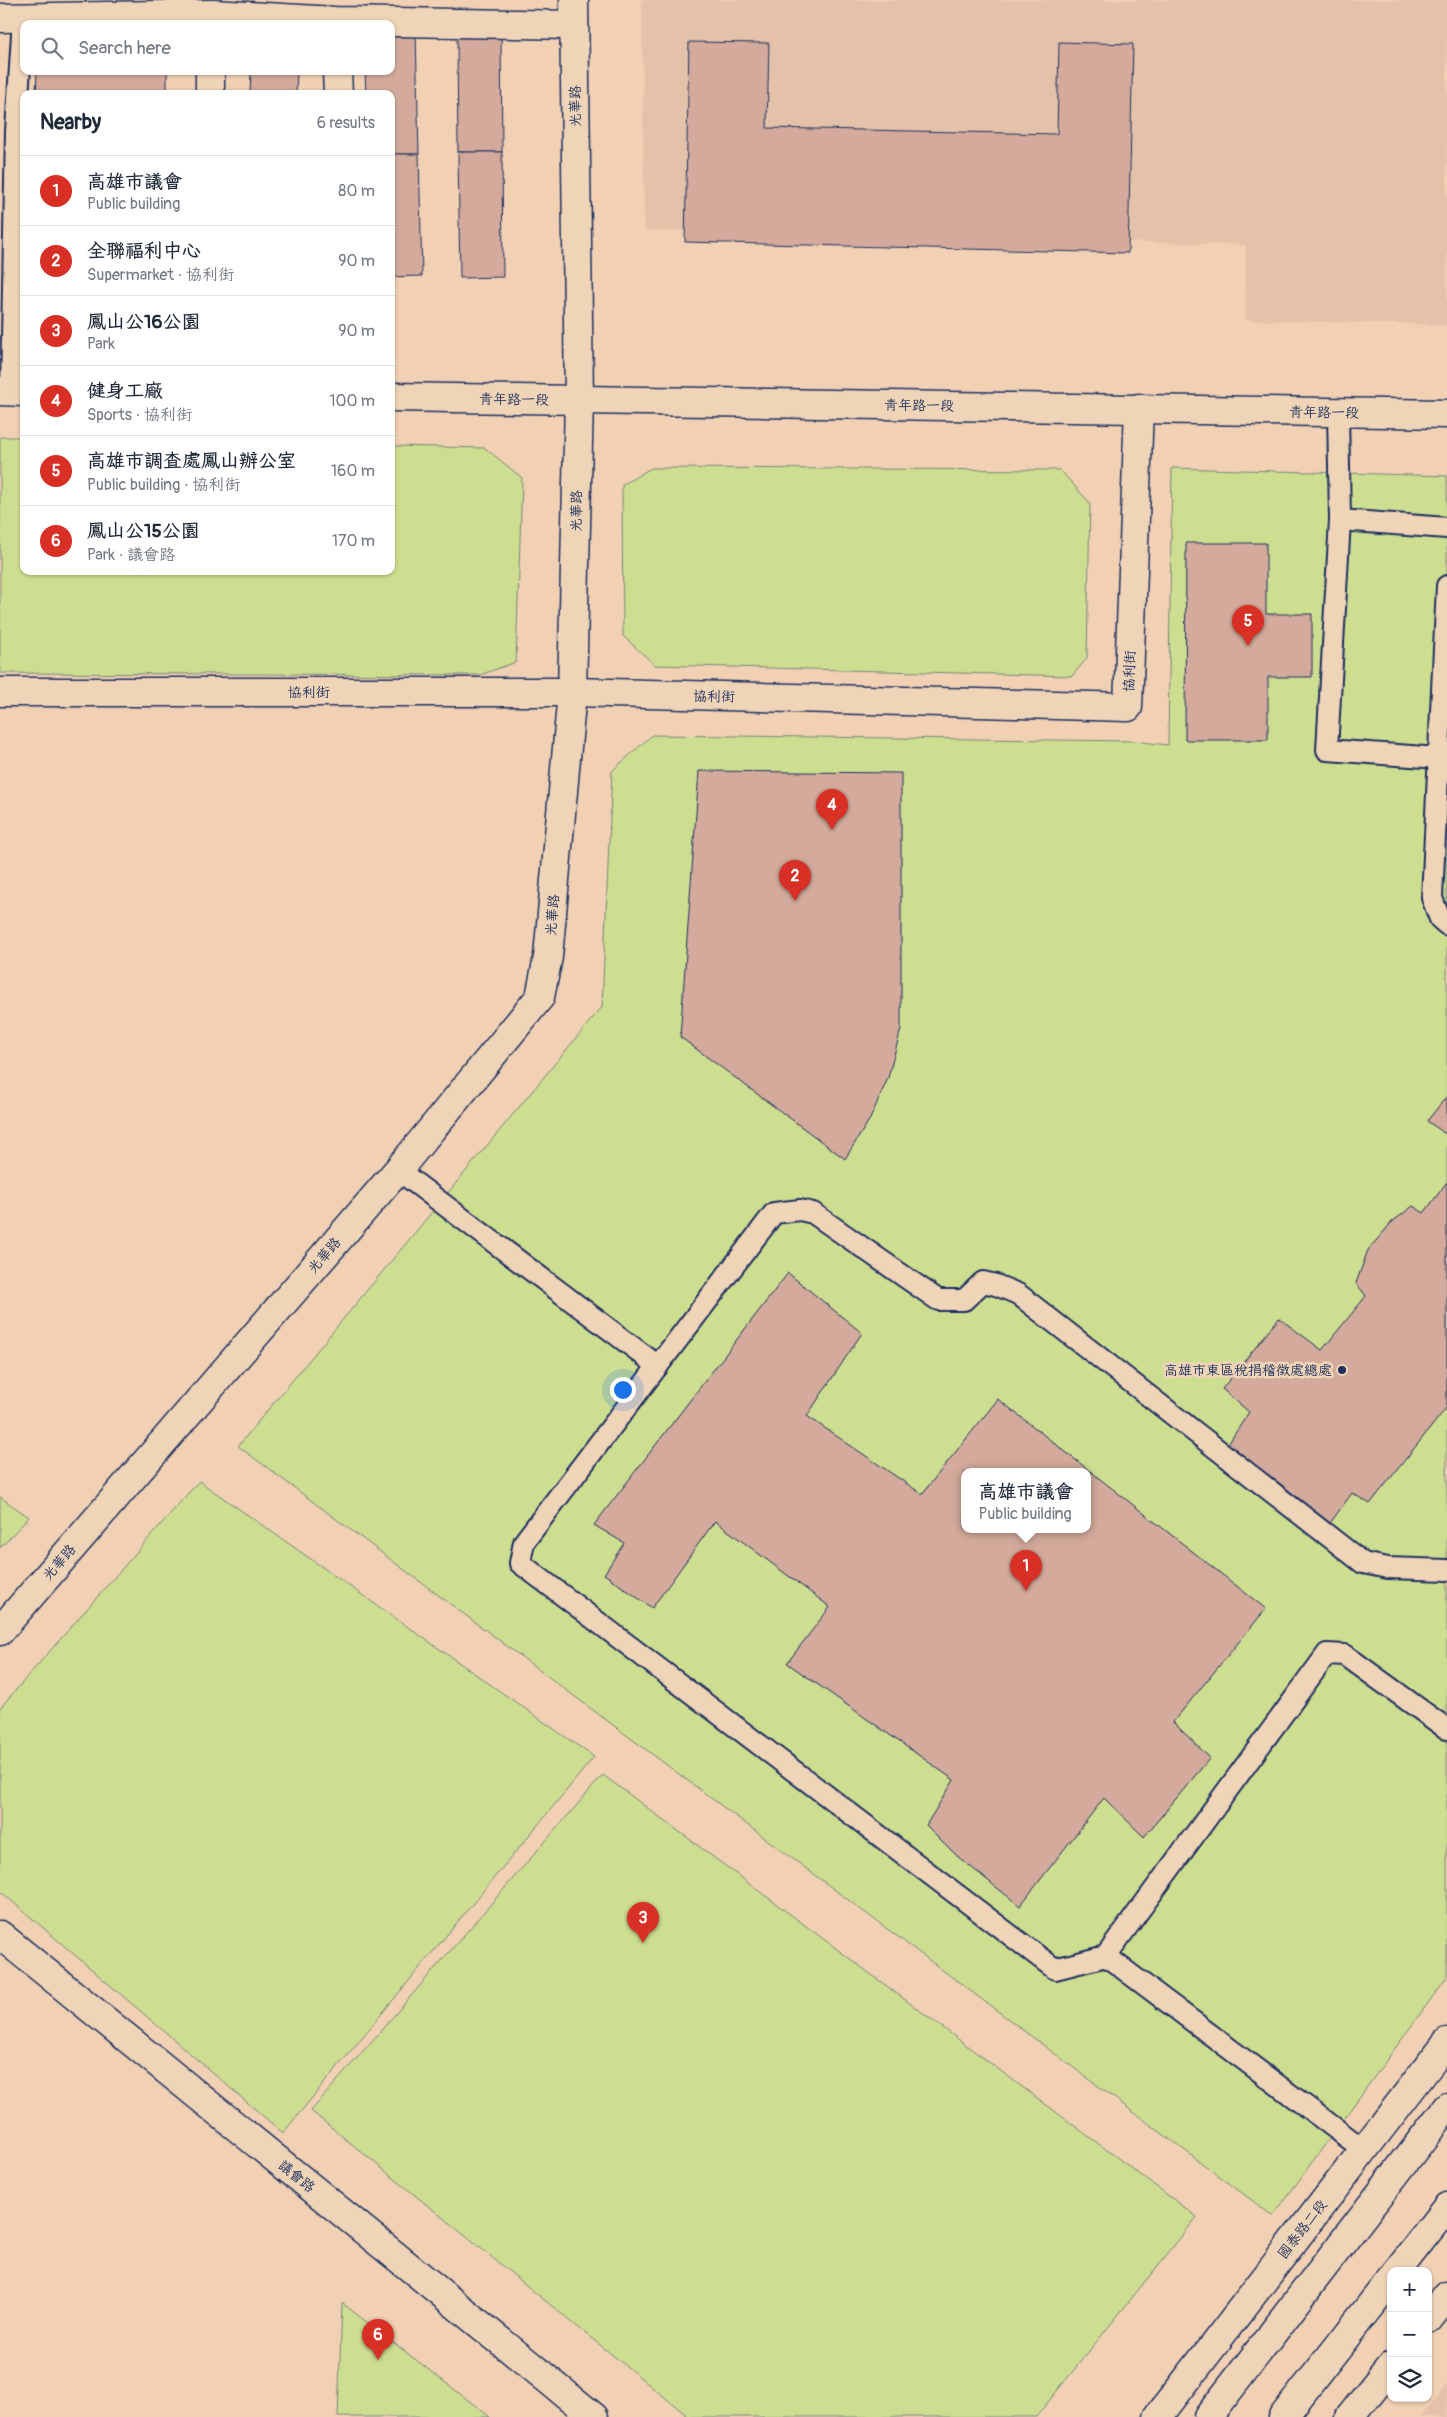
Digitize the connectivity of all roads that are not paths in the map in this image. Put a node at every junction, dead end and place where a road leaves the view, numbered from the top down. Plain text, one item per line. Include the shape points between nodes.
1 (211, 13) edge
2 (574, 13) edge
3 (29, 14) edge
4 (307, 20) edge
5 (388, 20) edge
6 (21, 75) edge
7 (210, 75) edge
8 (337, 75) edge
9 (210, 90) edge
10 (338, 90) edge
11 (13, 131) edge
12 (12, 391) edge
13 (395, 397) edge
14 (579, 400) junction
15 (1139, 408) junction
16 (1338, 412) junction
17 (1447, 414) edge
18 (1340, 520) junction
19 (1447, 528) edge
20 (1447, 586) edge
21 (0, 692) edge
22 (572, 692) junction
23 (1439, 758) junction
24 (1447, 925) edge
25 (398, 1170) junction
26 (658, 1366) junction
27 (1447, 1570) edge
28 (0, 1631) edge
29 (1447, 1730) edge
30 (0, 1935) edge
31 (1106, 1956) junction
32 (1447, 2042) edge
33 (1447, 2107) edge
34 (1364, 2150) junction
35 (1447, 2207) edge
36 (1400, 2267) edge
37 (1387, 2284) edge
38 (1447, 2295) edge
39 (1432, 2313) edge
40 (1387, 2371) edge
41 (594, 2417) edge
42 (1158, 2417) edge
43 (1208, 2417) edge
44 (1283, 2417) edge
45 (1350, 2417) edge

1 - 3 street
1 - 4 street
2 - 5 street
2 - 14 street, 光華路
6 - 11 lane
7 - 9 street
8 - 10 street
11 - 12 lane
13 - 14 street, 青年路一段
14 - 15 street, 青年路一段
14 - 22 street, 光華路
15 - 16 street, 青年路一段
15 - 22 street, 協利街 via 1128,707
16 - 17 street, 青年路一段
16 - 18 lane
18 - 19 lane
18 - 23 lane via 1327,750
20 - 23 lane
21 - 22 street, 協利街
22 - 25 street, 光華路 via 548,957 540,997
23 - 24 lane via 1432,898 1440,919
25 - 26 lane
25 - 28 street, 光華路
26 - 27 lane via 774,1212 800,1210 813,1213 938,1300 964,1300 983,1282 1018,1294 1363,1562 1388,1568
26 - 31 lane via 524,1542 520,1562 1056,1968
29 - 31 lane via 1345,1655 1327,1654
30 - 41 street, 議會路
31 - 34 lane
32 - 34 street, 國泰路二段
33 - 43 street
34 - 42 street, 國泰路二段
35 - 36 street
37 - 44 street
38 - 39 street
40 - 45 street

